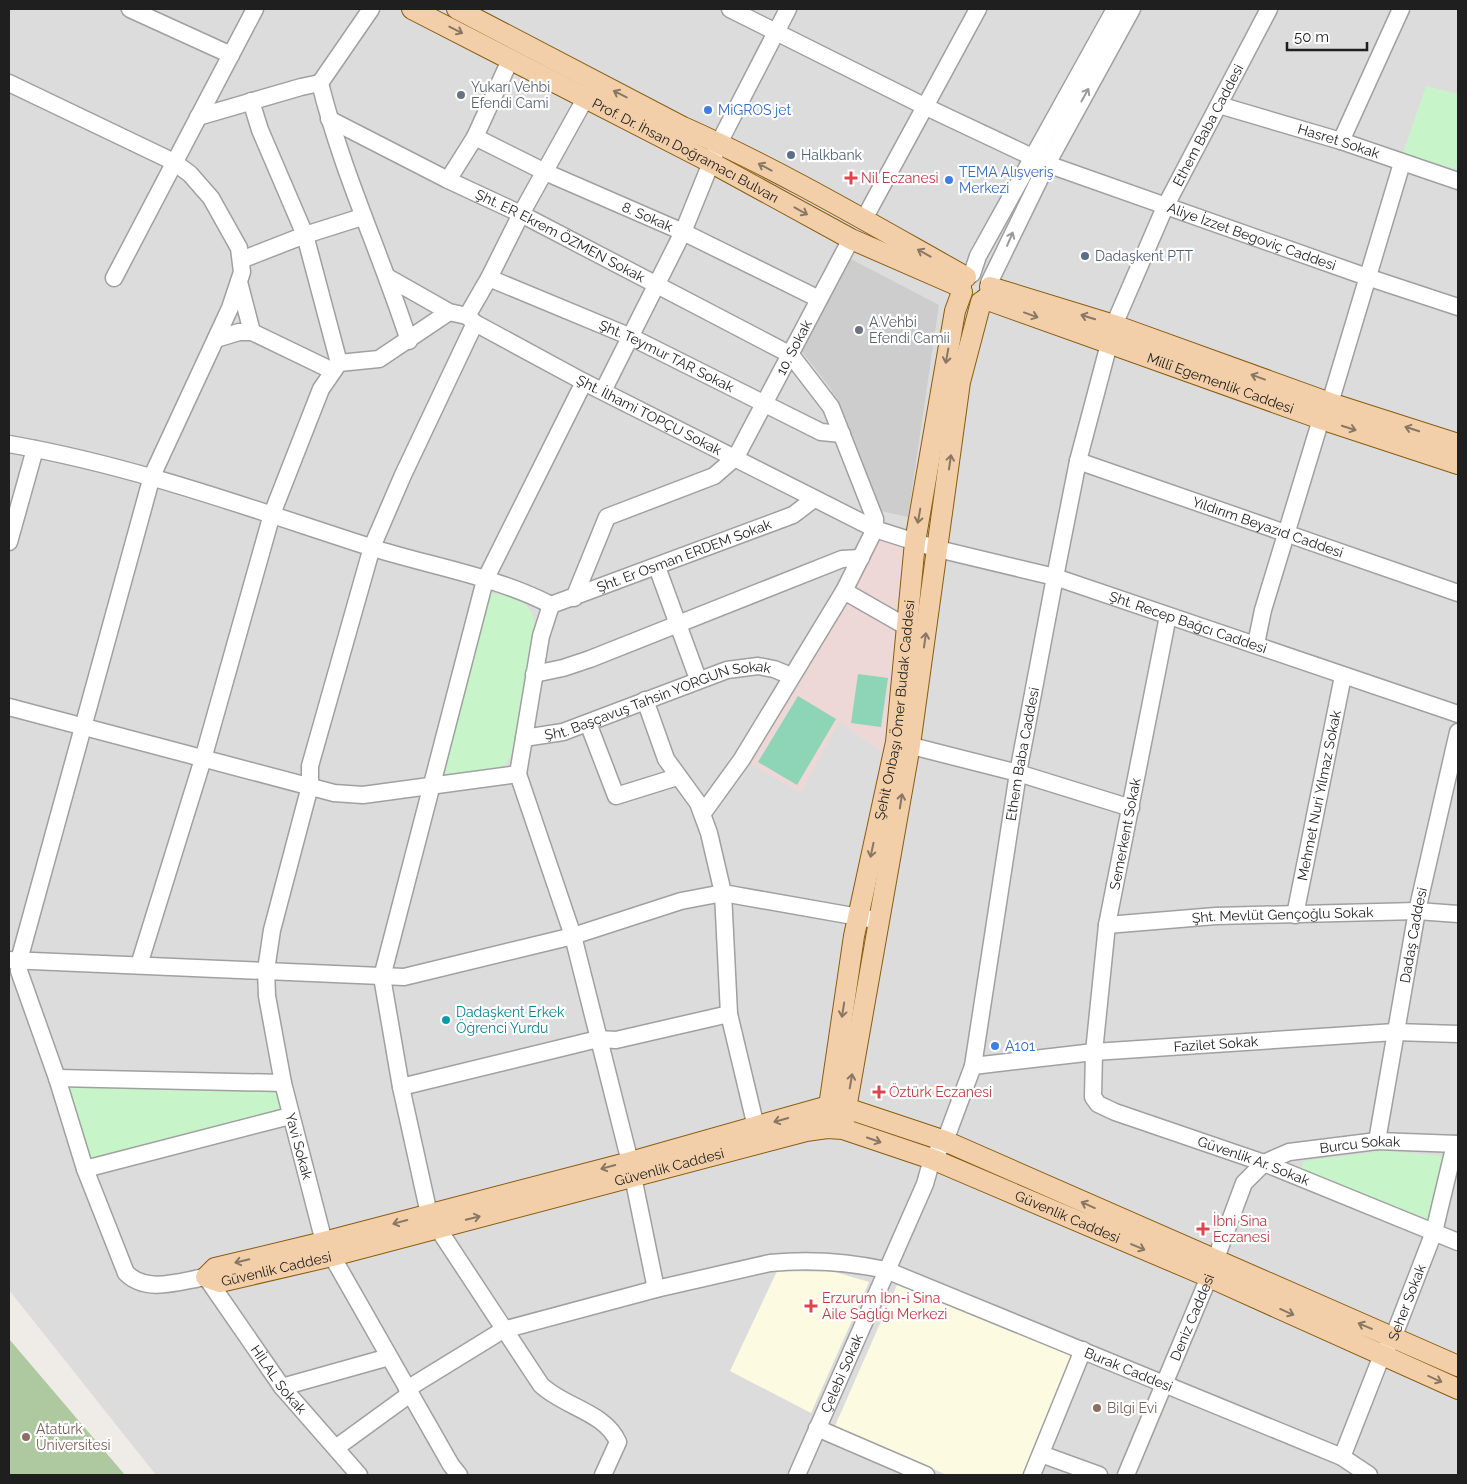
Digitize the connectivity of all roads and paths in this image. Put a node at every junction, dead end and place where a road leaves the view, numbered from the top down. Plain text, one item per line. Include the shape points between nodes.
1 (130, 9) edge
2 (255, 9) edge
3 (371, 9) edge
4 (412, 9) edge
5 (458, 9) edge
6 (730, 9) edge
7 (788, 9) edge
8 (978, 9) edge
9 (1115, 9) edge
10 (1132, 9) edge
11 (1269, 9) edge
12 (1401, 9) edge
13 (776, 34) junction
14 (231, 55) junction
15 (511, 58) junction
16 (9, 82) edge
17 (320, 83) junction
18 (585, 99) junction
19 (252, 101) junction
20 (1219, 105) junction
21 (924, 106) junction
22 (198, 117) junction
23 (329, 118) junction
24 (475, 137) junction
25 (1340, 141) junction
26 (719, 143) junction
27 (1040, 161) junction
28 (174, 162) junction
29 (712, 163) junction
30 (1402, 163) junction
31 (545, 172) junction
32 (448, 180) junction
33 (1458, 181) edge
34 (1165, 207) junction
35 (521, 214) junction
36 (362, 217) junction
37 (864, 219) junction
38 (683, 232) junction
39 (305, 235) junction
40 (851, 238) junction
41 (241, 260) junction
42 (114, 278) dead end
43 (388, 278) junction
44 (489, 278) junction
45 (1367, 278) junction
46 (239, 281) junction
47 (657, 285) junction
48 (976, 287) junction
49 (819, 299) junction
50 (1458, 307) edge
51 (449, 312) junction
52 (471, 320) junction
53 (1114, 325) junction
54 (252, 332) junction
55 (631, 337) junction
56 (216, 338) junction
57 (409, 341) junction
58 (1109, 344) junction
59 (791, 355) junction
60 (336, 367) junction
61 (584, 382) junction
62 (604, 391) junction
63 (763, 404) junction
64 (1325, 411) junction
65 (842, 434) junction
66 (9, 444) edge
67 (1458, 444) edge
68 (35, 449) junction
69 (736, 457) junction
70 (1078, 461) junction
71 (1458, 464) edge
72 (152, 476) junction
73 (814, 499) junction
74 (272, 514) junction
75 (875, 529) junction
76 (1285, 533) junction
77 (9, 542) edge
78 (915, 542) junction
79 (372, 548) junction
80 (938, 549) junction
81 (861, 558) junction
82 (657, 567) junction
83 (1055, 576) junction
84 (484, 580) junction
85 (844, 591) junction
86 (1458, 593) edge
87 (574, 598) junction
88 (551, 605) junction
89 (1168, 616) junction
90 (677, 625) junction
91 (907, 627) junction
92 (1256, 644) junction
93 (534, 674) junction
94 (791, 676) junction
95 (1343, 676) junction
96 (698, 679) junction
97 (645, 700) junction
98 (9, 707) edge
99 (1458, 714) edge
100 (588, 722) junction
101 (82, 728) junction
102 (1458, 732) edge
103 (524, 738) junction
104 (903, 744) junction
105 (203, 759) junction
106 (1018, 773) junction
107 (518, 774) junction
108 (677, 777) junction
109 (430, 785) junction
110 (310, 786) junction
111 (1131, 808) junction
112 (702, 813) junction
113 (723, 893) junction
114 (1417, 911) junction
115 (1458, 914) edge
116 (1295, 915) junction
117 (857, 917) junction
118 (881, 921) junction
119 (1107, 925) junction
120 (573, 936) junction
121 (14, 961) edge
122 (140, 965) junction
123 (266, 970) junction
124 (382, 977) junction
125 (729, 1014) junction
126 (1395, 1032) junction
127 (1458, 1034) edge
128 (598, 1039) junction
129 (1094, 1052) junction
130 (973, 1066) junction
131 (57, 1078) junction
132 (283, 1083) junction
133 (401, 1087) junction
134 (837, 1107) junction
135 (290, 1116) junction
136 (756, 1127) junction
137 (835, 1129) junction
138 (945, 1141) junction
139 (1377, 1141) junction
140 (1456, 1144) edge
141 (932, 1159) junction
142 (1264, 1162) junction
143 (85, 1169) junction
144 (631, 1170) junction
145 (433, 1221) junction
146 (1434, 1232) junction
147 (1458, 1242) edge
148 (328, 1249) junction
149 (1212, 1269) junction
150 (886, 1270) junction
151 (206, 1277) junction
152 (656, 1289) junction
153 (503, 1330) junction
154 (1393, 1338) junction
155 (1083, 1350) junction
156 (1382, 1356) junction
157 (389, 1357) junction
158 (1458, 1366) edge
159 (1164, 1383) junction
160 (282, 1387) junction
161 (1458, 1389) edge
162 (409, 1391) junction
163 (817, 1428) junction
164 (337, 1447) junction
165 (1041, 1454) junction
166 (1342, 1457) junction
167 (359, 1475) edge
168 (459, 1475) edge
169 (603, 1475) edge
170 (797, 1475) edge
171 (926, 1475) edge
172 (1032, 1475) edge
173 (1099, 1475) edge
174 (1126, 1475) edge
175 (1369, 1475) edge

1 - 14 street
2 - 14 street
3 - 17 street
4 -> 15 main road, Prof. Dr. İhsan Doğramacı Bulvarı
26 -> 5 main road, Prof. Dr. İhsan Doğramacı Bulvarı
6 - 13 street, Aliye İzzet Begoviç Caddesi
7 - 13 street
8 - 21 street
9 - 27 street
27 -> 10 street
11 - 20 street, Ethem Baba Caddesi
12 - 25 street
13 - 21 street, Aliye İzzet Begoviç Caddesi
13 - 26 street
14 - 22 street
15 - 18 main road, Prof. Dr. İhsan Doğramacı Bulvarı
15 - 24 street
16 - 28 street
17 - 19 street
17 - 23 street
18 - 29 main road, Prof. Dr. İhsan Doğramacı Bulvarı
18 - 31 street, Yavi Sokak
19 - 22 street
19 - 39 street via 260,130
20 - 25 street, Hasret Sokak
20 - 34 street, Ethem Baba Caddesi
21 - 27 street, Aliye İzzet Begoviç Caddesi
21 - 37 street
22 - 28 street
23 - 32 street, Şht. ER Ekrem ÖZMEN Sokak
23 - 36 street
24 - 31 street, 8. Sokak
24 - 32 street
25 - 30 street, Hasret Sokak
26 - 29 street
37 -> 26 main road, Prof. Dr. İhsan Doğramacı Bulvarı
27 - 34 street, Aliye İzzet Begoviç Caddesi
48 -> 27 street
27 - 48 street via 978,256
28 - 41 street via 190,174 211,198 239,248
28 - 42 street
29 - 38 street
29 -> 40 main road, Prof. Dr. İhsan Doğramacı Bulvarı
30 - 33 street, Hasret Sokak
30 - 45 street
31 - 35 street, Yavi Sokak
31 - 38 street, 8. Sokak
32 - 35 street, Şht. ER Ekrem ÖZMEN Sokak
34 - 45 street, Aliye İzzet Begoviç Caddesi
34 - 53 street, Ethem Baba Caddesi
35 - 44 street, Yavi Sokak
35 - 47 street, Şht. ER Ekrem ÖZMEN Sokak
36 - 39 street
36 - 43 street
48 -> 37 main road, Prof. Dr. İhsan Doğramacı Bulvarı
38 - 47 street
38 - 49 street, 8. Sokak
39 - 41 street
39 - 60 street
40 - 48 main road, Prof. Dr. İhsan Doğramacı Bulvarı
40 - 49 street, 10. Sokak
41 - 46 street
43 - 51 street, Şht. İlhami TOPÇU Sokak
43 - 57 street
44 - 52 street, Yavi Sokak
44 - 55 street, Şht. Teymur TAR Sokak
45 - 50 street, Aliye İzzet Begoviç Caddesi
45 - 64 street
46 - 54 street
46 - 56 street
47 - 55 street
47 - 59 street, Şht. ER Ekrem ÖZMEN Sokak
53 -> 48 main road, Millî Egemenlik Caddesi
48 -> 58 main road, Millî Egemenlik Caddesi
48 -> 78 main road, Şehit Onbaşı Ömer Budak Caddesi via 955,311
80 -> 48 main road, Şehit Onbaşı Ömer Budak Caddesi
49 - 59 street, 10. Sokak
51 - 52 street, Şht. İlhami TOPÇU Sokak
51 - 57 street
52 - 61 street, Şht. İlhami TOPÇU Sokak
52 - 79 street, Yavi Sokak
64 -> 53 main road, Millî Egemenlik Caddesi
54 - 56 street
54 - 60 street
55 - 62 street
55 - 63 street, Şht. Teymur TAR Sokak
56 - 72 street
57 - 60 street via 379,359
58 - 64 main road, Millî Egemenlik Caddesi
58 - 70 street, Ethem Baba Caddesi
59 - 63 street, 10. Sokak
59 - 65 street via 823,394
60 - 74 street via 321,389
61 - 62 street, Şht. İlhami TOPÇU Sokak
61 - 84 street
62 - 69 street, Şht. İlhami TOPÇU Sokak
63 - 65 street, Şht. Teymur TAR Sokak via 821,432
63 - 69 street, 10. Sokak
67 -> 64 main road, Millî Egemenlik Caddesi
64 -> 71 main road, Millî Egemenlik Caddesi
64 - 76 street
65 - 75 street
66 - 68 street
68 - 72 street
68 - 77 street
69 - 73 street, Şht. İlhami TOPÇU Sokak
69 - 87 street via 714,476 607,517
70 - 76 street, Yıldırım Beyazıd Caddesi
70 - 83 street, Ethem Baba Caddesi
72 - 74 street
72 - 101 street
73 - 75 street, Şht. İlhami TOPÇU Sokak
73 - 82 street, Şht. Er Osman ERDEM Sokak via 793,515
74 - 79 street
74 - 105 street
75 - 78 street, Şht. İlhami TOPÇU Sokak
75 - 81 street
76 - 86 street, Yıldırım Beyazıd Caddesi
76 - 92 street
78 - 80 street, Şht. Recep Bağcı Caddesi
78 - 91 main road, Şehit Onbaşı Ömer Budak Caddesi
79 - 84 street
79 - 110 street, Yavi Sokak via 310,766
80 - 83 street, Şht. Recep Bağcı Caddesi
104 -> 80 main road, Şehit Onbaşı Ömer Budak Caddesi
81 - 85 street
81 - 90 street via 842,559
82 - 87 street, Şht. Er Osman ERDEM Sokak
82 - 90 street
83 - 89 street, Şht. Recep Bağcı Caddesi
83 - 106 street, Ethem Baba Caddesi
84 - 88 street
84 - 109 street
85 - 91 street
85 - 94 street
87 - 88 street, Şht. Er Osman ERDEM Sokak
88 - 93 street
89 - 92 street, Şht. Recep Bağcı Caddesi
89 - 111 street, Semerkent Sokak
90 - 93 street via 563,668
90 - 96 street
91 - 104 main road, Şehit Onbaşı Ömer Budak Caddesi
92 - 95 street, Şht. Recep Bağcı Caddesi
93 - 103 street
94 - 96 street, Şht. Başçavuş Tahsin YORGUN Sokak via 774,669 744,667
94 - 112 street via 742,759
95 - 99 street, Şht. Recep Bağcı Caddesi
95 - 116 street, Mehmet Nuri Yılmaz Sokak
96 - 97 street, Şht. Başçavuş Tahsin YORGUN Sokak
97 - 100 street, Şht. Başçavuş Tahsin YORGUN Sokak
97 - 108 street
98 - 101 street
100 - 103 street, Şht. Başçavuş Tahsin YORGUN Sokak via 552,735
100 - 108 street via 616,796
101 - 105 street
101 - 121 street
102 - 114 street, Dadaş Caddesi
103 - 107 street
104 - 106 street
104 -> 117 main road, Şehit Onbaşı Ömer Budak Caddesi
118 -> 104 main road, Şehit Onbaşı Ömer Budak Caddesi
105 - 110 street
105 - 122 street
106 - 111 street
106 - 130 street, Ethem Baba Caddesi
107 - 109 street
107 - 120 street
108 - 112 street via 692,794
109 - 110 street via 363,795 334,793
109 - 124 street
110 - 123 street, Yavi Sokak via 272,930
111 - 119 street, Semerkent Sokak
112 - 113 street
113 - 117 street
113 - 120 street via 681,901
113 - 125 street
114 - 115 street, Şht. Mevlüt Gençoğlu Sokak
114 - 116 street, Şht. Mevlüt Gençoğlu Sokak
114 - 126 street, Dadaş Caddesi
116 - 119 street, Şht. Mevlüt Gençoğlu Sokak via 1216,916
117 - 118 street
117 -> 134 main road, Şehit Onbaşı Ömer Budak Caddesi
134 -> 118 main road, Şehit Onbaşı Ömer Budak Caddesi
119 - 129 street, Semerkent Sokak
120 - 124 street via 404,977
120 - 128 street
121 - 122 street
121 - 131 street
122 - 123 street
123 - 124 street
123 - 132 street, Yavi Sokak via 267,996
124 - 133 street
125 - 128 street via 616,1040
125 - 136 street
126 - 127 street, Fazilet Sokak
126 - 129 street, Fazilet Sokak
126 - 139 street, Dadaş Caddesi
128 - 133 street
128 - 144 street
129 - 130 street, Fazilet Sokak
129 - 142 street, Güvenlik Ar. Sokak via 1093,1097 1098,1104
130 - 138 street, Ethem Baba Caddesi
131 - 132 street
131 - 143 street
132 - 135 street, Yavi Sokak
133 - 145 street
134 -> 136 main road, Güvenlik Caddesi
134 - 137 main road, Şehit Onbaşı Ömer Budak Caddesi
134 - 138 main road, Güvenlik Caddesi
135 - 143 street
135 - 148 street, Yavi Sokak
136 - 144 main road, Güvenlik Caddesi
137 -> 141 main road, Güvenlik Caddesi
137 - 144 main road, Güvenlik Caddesi via 806,1131
138 - 141 street, Ethem Baba Caddesi
149 -> 138 main road, Güvenlik Caddesi
139 - 140 street, Burcu Sokak
139 - 142 street, Burcu Sokak via 1289,1152
140 - 146 street, Seher Sokak
141 -> 149 main road, Güvenlik Caddesi
141 - 150 street, Çelebi Sokak via 925,1184
142 - 146 street, Güvenlik Ar. Sokak
142 - 149 street, Deniz Caddesi via 1244,1184
143 - 151 street via 130,1278 151,1285
144 - 145 main road, Güvenlik Caddesi
144 - 152 street
145 - 148 main road, Güvenlik Caddesi
145 - 153 street
146 - 147 street, Güvenlik Ar. Sokak
146 - 154 street, Seher Sokak
148 - 151 main road, Güvenlik Caddesi via 215,1268
148 - 157 street, Yavi Sokak
154 -> 149 main road, Güvenlik Caddesi
149 -> 156 main road, Güvenlik Caddesi
149 - 159 street, Deniz Caddesi
150 - 152 street, Burak Caddesi via 788,1261
150 - 155 street, Burak Caddesi
150 - 163 street, Çelebi Sokak
151 - 160 street, HİLAL Sokak
152 - 153 street, Burak Caddesi
153 - 162 street, Burak Caddesi
153 - 169 street via 541,1385 610,1427 618,1442
154 - 156 street, Seher Sokak
154 - 158 main road, Güvenlik Caddesi
155 - 159 street, Burak Caddesi
155 - 165 street
156 -> 161 main road, Güvenlik Caddesi
156 - 166 street, Seher Sokak
157 - 160 street
157 - 162 street, Yavi Sokak
159 - 166 street, Burak Caddesi
159 - 174 street, Deniz Caddesi
160 - 164 street, HİLAL Sokak
162 - 164 street, Burak Caddesi
162 - 168 street, Yavi Sokak
163 - 170 street, Çelebi Sokak
163 - 171 street
164 - 167 street, HİLAL Sokak
165 - 172 street
165 - 173 street
166 - 175 street, Burak Caddesi

